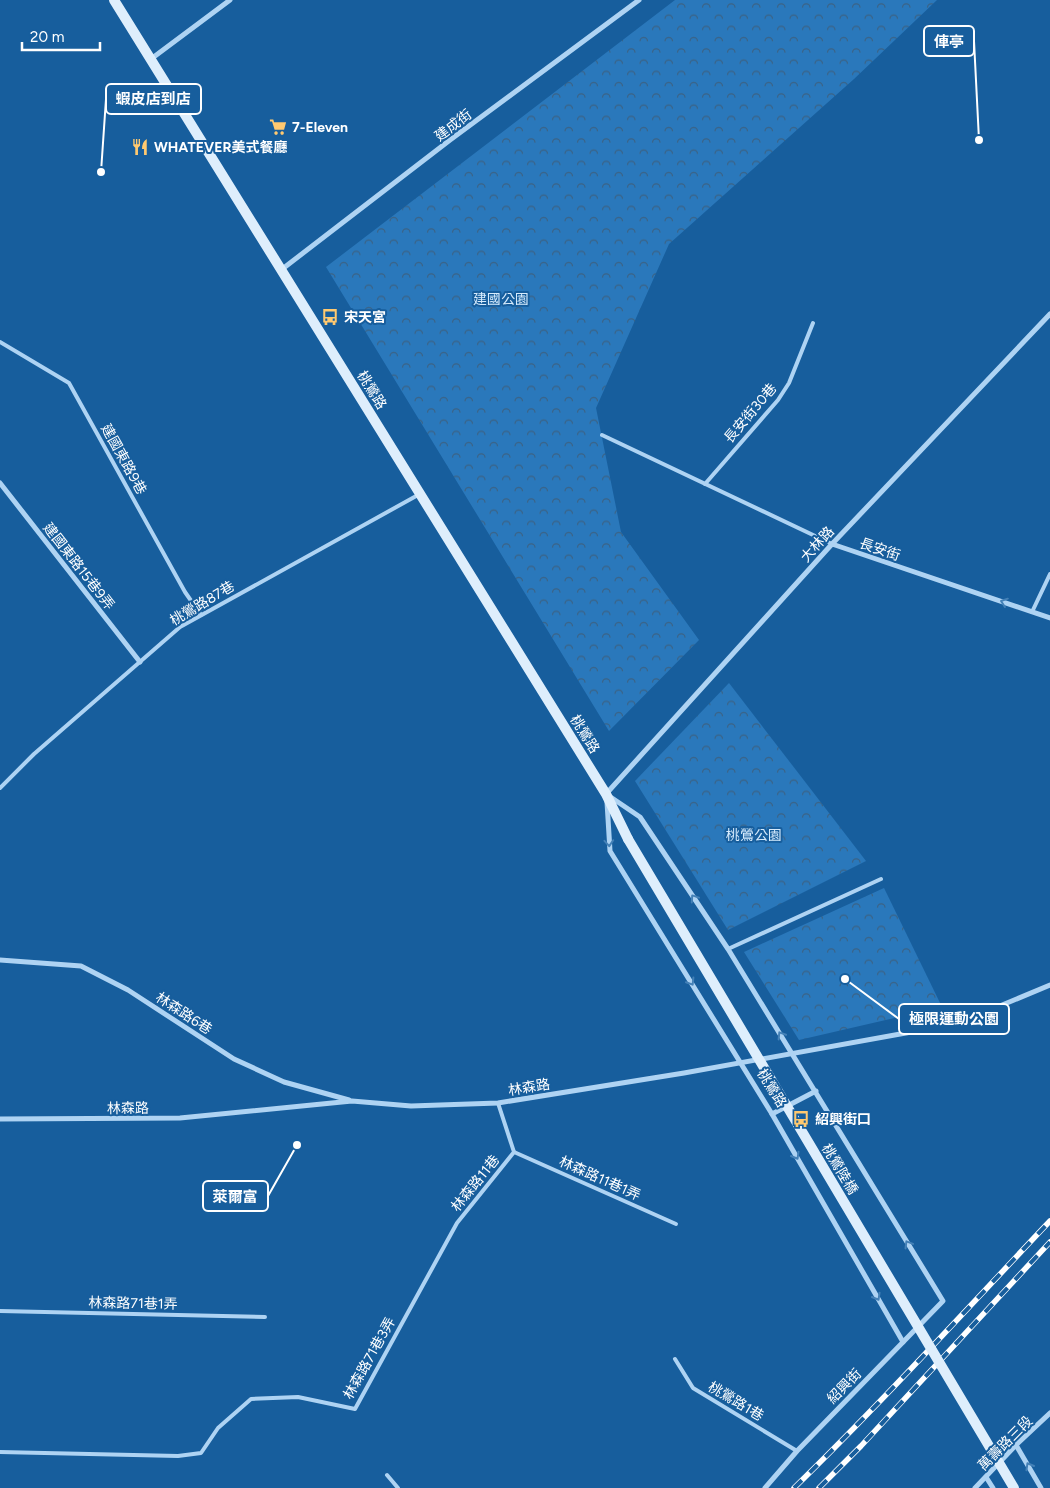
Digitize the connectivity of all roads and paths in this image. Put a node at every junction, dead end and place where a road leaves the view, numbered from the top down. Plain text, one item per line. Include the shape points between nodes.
1 (114, 0) edge
2 (230, 0) edge
3 (639, 0) edge
4 (151, 59) junction
5 (281, 270) junction
6 (1050, 314) edge
7 (813, 323) dead end
8 (0, 342) edge
9 (602, 435) dead end
10 (0, 483) edge
11 (705, 484) junction
12 (420, 494) junction
13 (832, 544) junction
14 (1050, 574) edge
15 (1032, 612) junction
16 (201, 615) junction
17 (1050, 618) edge
18 (140, 662) junction
19 (0, 788) edge
20 (606, 794) junction
21 (628, 839) joint
22 (881, 879) dead end
23 (728, 949) junction
24 (0, 960) edge
25 (1050, 985) edge
26 (792, 1053) junction
27 (740, 1063) junction
28 (816, 1091) junction
29 (352, 1101) junction
30 (498, 1103) junction
31 (772, 1114) junction
32 (0, 1119) edge
33 (514, 1152) junction
34 (457, 1222) joint
35 (676, 1224) dead end
36 (942, 1301) joint
37 (0, 1311) edge
38 (265, 1317) dead end
39 (902, 1342) junction
40 (675, 1359) dead end
41 (1050, 1414) edge
42 (1016, 1445) junction
43 (797, 1451) junction
44 (0, 1452) edge
45 (387, 1475) dead end
46 (986, 1477) junction
47 (398, 1488) edge
48 (765, 1488) edge
49 (976, 1488) edge
50 (993, 1488) edge
51 (1014, 1488) edge
52 (1041, 1488) edge

1 - 4 main road, 桃鶯路
2 - 4 street
3 - 5 street, 建成街
4 - 5 main road, 桃鶯路
5 - 12 main road, 桃鶯路
6 - 13 street, 大林路
7 - 11 lane, 長安街30巷 via 789,384
8 - 16 lane, 建國東路9巷 via 69,383 185,592
9 - 11 lane, 長安街
10 - 18 street, 建國東路15巷9弄
11 - 13 lane, 長安街
12 - 16 lane, 桃鶯路87巷
12 - 20 main road, 桃鶯路
15 -> 13 street, 長安街
13 - 20 street, 大林路
14 - 15 lane
15 - 17 street, 長安街
16 - 18 lane, 桃鶯路87巷 via 180,627
18 - 19 lane, 桃鶯路87巷 via 34,754
20 - 21 main road, 桃鶯路
23 -> 20 street, 桃鶯路 via 640,818
20 -> 27 street, 桃鶯路 via 610,851
21 - 51 main road, 桃鶯陸橋, bridge
22 - 23 lane
26 -> 23 street, 桃鶯路
24 - 29 street, 林森路6巷 via 81,966 128,990 234,1059 284,1082
25 - 26 street, 林森路 via 984,1013 939,1027
26 - 27 street, 林森路
26 - 28 street, 桃鶯路
27 - 30 street, 林森路
27 - 31 street, 桃鶯路
28 - 31 street
36 -> 28 street, 桃鶯路
29 - 30 street, 林森路 via 411,1106
29 - 32 street, 林森路 via 180,1118
30 - 33 lane, 林森路11巷
31 -> 39 street, 桃鶯路
33 - 34 lane, 林森路11巷
33 - 35 lane, 林森路11巷1弄
34 - 44 lane, 林森路71巷3弄 via 355,1409 298,1397 251,1399 218,1428 201,1453 178,1456
36 - 39 street, 紹興街
37 - 38 lane, 林森路71巷1弄
39 - 43 street, 紹興街
40 - 43 lane, 桃鶯路1巷 via 693,1388
41 - 42 street, 萬壽路三段
42 - 46 street, 萬壽路三段
52 -> 42 street
43 - 48 street, 紹興街
45 - 47 lane
46 - 49 street, 萬壽路三段
46 - 50 street

